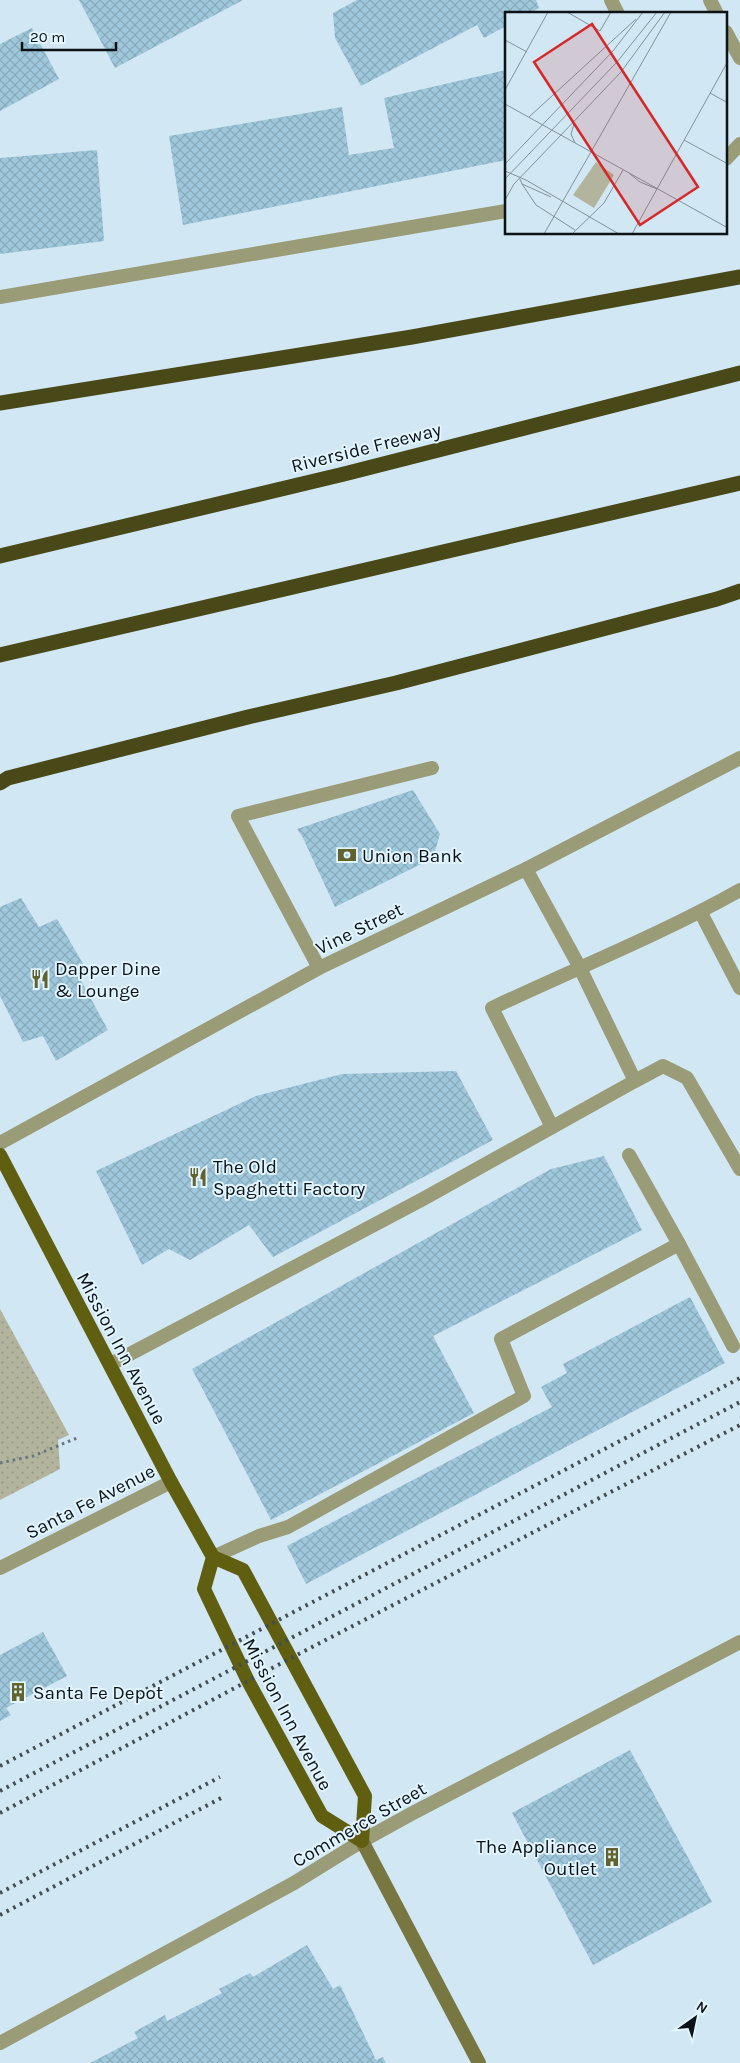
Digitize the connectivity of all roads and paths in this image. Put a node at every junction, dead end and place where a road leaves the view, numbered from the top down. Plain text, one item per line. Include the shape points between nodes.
1 (611, 0) edge
2 (710, 0) edge
3 (617, 12) edge
4 (716, 12) edge
5 (728, 36) edge
6 (740, 58) edge
7 (740, 144) edge
8 (728, 156) edge
9 (505, 211) edge
10 (740, 277) edge
11 (0, 297) edge
12 (740, 373) edge
13 (0, 403) edge
14 (740, 483) edge
15 (0, 556) edge
16 (740, 591) edge
17 (0, 655) edge
18 (740, 758) edge
19 (432, 768) dead end
20 (3, 780) edge
21 (526, 869) junction
22 (740, 890) edge
23 (701, 913) junction
24 (579, 966) junction
25 (319, 968) junction
26 (740, 988) edge
27 (635, 1081) junction
28 (552, 1127) junction
29 (0, 1143) edge
30 (0, 1155) edge
31 (629, 1155) dead end
32 (740, 1169) edge
33 (679, 1244) junction
34 (733, 1346) dead end
35 (111, 1364) junction
36 (77, 1438) dead end
37 (0, 1462) edge
38 (171, 1482) junction
39 (213, 1557) junction
40 (0, 1568) edge
41 (740, 1642) edge
42 (362, 1841) junction
43 (0, 2042) edge
44 (479, 2063) edge

1 - 3 street
2 - 4 street
5 - 6 street
7 - 8 street
9 - 11 street
10 - 13 highway via 412,337
12 - 15 highway, Riverside Freeway via 344,474
14 - 17 highway
16 - 20 highway via 406,680
18 - 21 street, Vine Street
19 - 25 street via 238,816
21 - 24 street
21 - 25 street, Vine Street
22 - 23 street
23 - 24 street
23 - 26 street
24 - 27 street
24 - 28 street via 492,1008
25 - 29 street, Vine Street
27 - 28 street
27 - 32 street via 663,1066 687,1078
28 - 35 street
30 - 35 main road, Mission Inn Avenue
31 - 33 street
33 - 34 street
33 - 39 street via 501,1339 524,1396 288,1527
35 - 38 main road, Mission Inn Avenue
36 - 37 path via 33,1456
38 - 39 main road, Mission Inn Avenue
38 - 40 street, Santa Fe Avenue
39 - 42 main road, Mission Inn Avenue via 243,1570 365,1796
39 - 42 main road, Mission Inn Avenue via 204,1589 248,1681 322,1816
41 - 42 street, Commerce Street
42 - 43 street, Commerce Street via 294,1884
42 - 44 main road

